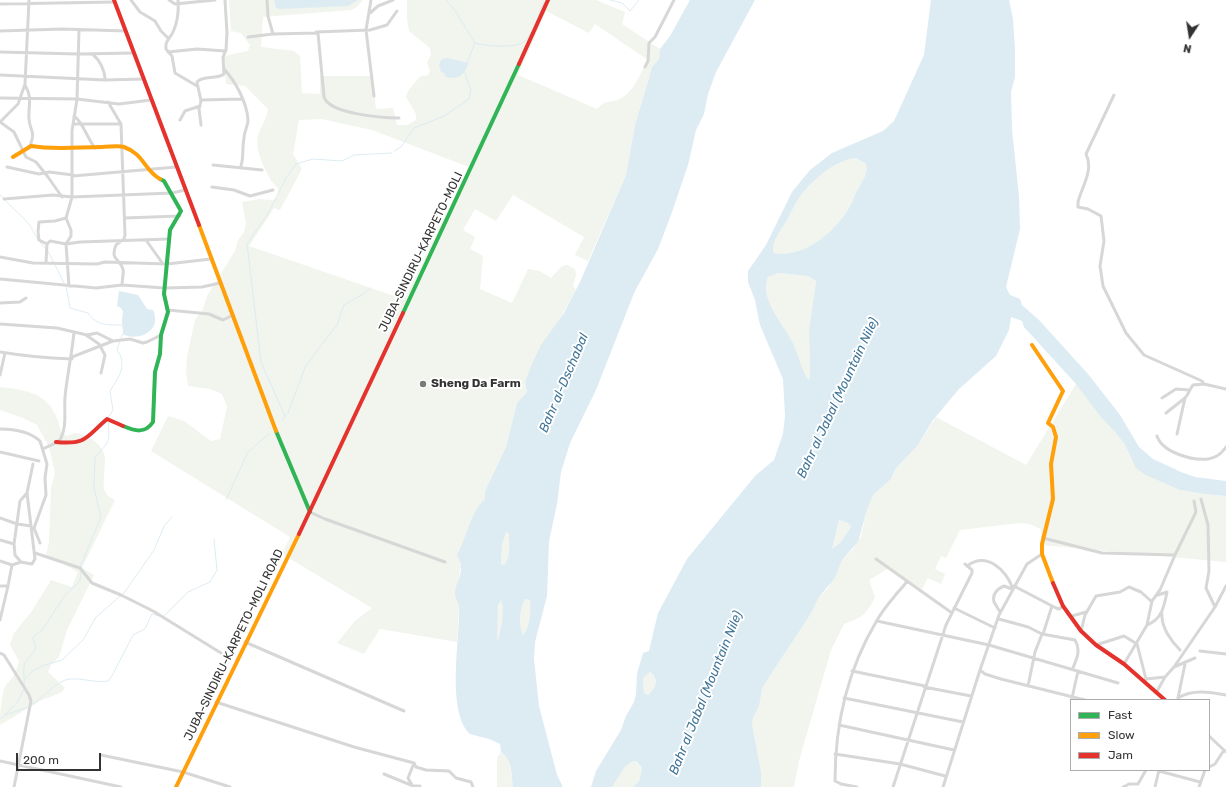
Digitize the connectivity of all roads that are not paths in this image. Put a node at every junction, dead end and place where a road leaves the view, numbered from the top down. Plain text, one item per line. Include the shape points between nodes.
1 (131, 0) edge
2 (169, 0) edge
3 (215, 0) edge
4 (225, 0) edge
5 (267, 0) edge
6 (372, 0) edge
7 (393, 0) edge
8 (548, 0) edge
9 (674, 0) edge
10 (77, 1) edge
11 (115, 1) edge
12 (29, 2) edge
13 (178, 2) edge
14 (0, 4) edge
15 (397, 11) dead end
16 (369, 15) junction
17 (28, 29) junction
18 (79, 30) junction
19 (366, 30) junction
20 (0, 31) edge
21 (126, 31) junction
22 (316, 32) junction
23 (272, 34) junction
24 (248, 37) dead end
25 (168, 38) junction
26 (225, 51) junction
27 (0, 52) edge
28 (28, 52) junction
29 (168, 52) junction
30 (134, 53) junction
31 (78, 54) junction
32 (92, 54) junction
33 (645, 67) dead end
34 (224, 69) junction
35 (0, 75) edge
36 (26, 76) junction
37 (77, 78) junction
38 (144, 79) junction
39 (105, 80) junction
40 (190, 80) junction
41 (199, 80) junction
42 (25, 84) junction
43 (198, 86) junction
44 (1114, 95) dead end
45 (374, 96) dead end
46 (0, 98) edge
47 (21, 98) junction
48 (31, 98) junction
49 (77, 99) junction
50 (242, 99) junction
51 (151, 100) junction
52 (201, 100) junction
53 (108, 102) junction
54 (200, 106) junction
55 (74, 116) junction
56 (399, 118) dead end
57 (180, 120) dead end
58 (72, 123) junction
59 (82, 124) junction
60 (121, 124) junction
61 (201, 125) dead end
62 (32, 139) junction
63 (30, 146) junction
64 (36, 146) junction
65 (73, 147) junction
66 (123, 147) junction
67 (95, 148) junction
68 (23, 150) junction
69 (13, 157) dead end
70 (213, 165) dead end
71 (241, 166) junction
72 (7, 167) dead end
73 (176, 167) junction
74 (148, 169) junction
75 (262, 170) dead end
76 (124, 171) junction
77 (45, 173) junction
78 (73, 176) junction
79 (212, 187) dead end
80 (185, 190) junction
81 (273, 190) dead end
82 (172, 193) junction
83 (125, 196) junction
84 (62, 197) junction
85 (72, 197) junction
86 (4, 199) dead end
87 (180, 216) junction
88 (66, 218) junction
89 (125, 218) junction
90 (169, 239) junction
91 (146, 240) junction
92 (121, 241) junction
93 (46, 244) junction
94 (66, 244) junction
95 (0, 257) edge
96 (211, 259) junction
97 (0, 261) edge
98 (46, 262) junction
99 (68, 262) junction
100 (118, 262) junction
101 (165, 264) junction
102 (0, 278) edge
103 (220, 283) junction
104 (122, 285) junction
105 (69, 286) junction
106 (165, 288) junction
107 (26, 298) dead end
108 (0, 303) edge
109 (168, 310) junction
110 (233, 315) junction
111 (0, 324) edge
112 (74, 332) junction
113 (84, 335) junction
114 (161, 335) junction
115 (112, 341) junction
116 (99, 344) junction
117 (1032, 345) dead end
118 (0, 352) edge
119 (4, 353) junction
120 (72, 358) junction
121 (101, 373) dead end
122 (0, 375) edge
123 (1190, 376) junction
124 (1204, 384) junction
125 (1193, 385) junction
126 (1189, 390) junction
127 (1226, 390) edge
128 (1162, 398) dead end
129 (1185, 398) junction
130 (1166, 413) dead end
131 (0, 429) edge
132 (1177, 434) dead end
133 (1157, 436) dead end
134 (56, 442) junction
135 (1226, 447) edge
136 (43, 449) junction
137 (0, 452) edge
138 (39, 461) dead end
139 (33, 464) dead end
140 (27, 492) junction
141 (1202, 498) dead end
142 (1194, 501) dead end
143 (310, 512) junction
144 (0, 518) edge
145 (17, 524) junction
146 (31, 526) junction
147 (1043, 538) junction
148 (0, 540) edge
149 (14, 544) junction
150 (40, 544) dead end
151 (35, 552) junction
152 (1042, 554) junction
153 (1175, 555) junction
154 (876, 559) dead end
155 (0, 561) edge
156 (21, 562) junction
157 (445, 562) dead end
158 (12, 565) junction
159 (907, 581) junction
160 (0, 586) edge
161 (8, 586) junction
162 (1226, 586) edge
163 (1013, 587) junction
164 (1157, 596) junction
165 (1152, 602) junction
166 (1052, 606) junction
167 (1063, 606) junction
168 (1215, 607) junction
169 (954, 608) junction
170 (1, 609) edge
171 (1088, 611) junction
172 (1000, 612) junction
173 (952, 613) junction
174 (1162, 614) junction
175 (1072, 616) junction
176 (998, 619) junction
177 (0, 620) edge
178 (877, 621) junction
179 (1147, 625) junction
180 (995, 628) junction
181 (1081, 631) junction
182 (1043, 634) junction
183 (943, 635) junction
184 (245, 642) junction
185 (1096, 644) junction
186 (1137, 644) junction
187 (989, 645) junction
188 (1180, 650) dead end
189 (1200, 651) dead end
190 (221, 652) dead end
191 (0, 653) edge
192 (1226, 654) edge
193 (1195, 658) dead end
194 (1033, 659) junction
195 (1124, 664) junction
196 (1185, 664) junction
197 (1174, 667) junction
198 (1073, 668) junction
199 (980, 670) junction
200 (852, 671) junction
201 (1078, 671) junction
202 (1165, 677) junction
203 (1146, 680) junction
204 (1118, 683) dead end
205 (1028, 686) junction
206 (924, 687) junction
207 (1156, 693) junction
208 (1226, 694) edge
209 (971, 696) junction
210 (844, 698) junction
211 (1072, 698) junction
212 (1078, 699) edge
213 (1164, 699) edge
214 (1177, 699) edge
215 (216, 702) junction
216 (404, 711) dead end
217 (917, 713) junction
218 (963, 722) junction
219 (838, 725) junction
220 (1210, 737) edge
221 (908, 740) junction
222 (954, 750) junction
223 (1225, 751) edge
224 (835, 754) junction
225 (101, 755) dead end
226 (0, 760) edge
227 (414, 763) junction
228 (900, 764) junction
229 (19, 765) junction
230 (1210, 766) edge
231 (1145, 771) edge
232 (1159, 771) edge
233 (1162, 771) edge
234 (1205, 771) edge
235 (183, 772) junction
236 (384, 774) dead end
237 (945, 776) junction
238 (835, 782) junction
239 (1200, 782) junction
240 (413, 786) edge
241 (420, 786) edge
242 (14, 787) edge
243 (121, 787) edge
244 (176, 787) edge
245 (230, 787) edge
246 (473, 787) edge
247 (834, 787) edge
248 (857, 787) edge
249 (893, 787) edge
250 (943, 787) edge
251 (1123, 787) edge
252 (1155, 787) edge
253 (1199, 787) edge

1 - 25 street
2 - 13 street via 173,4
3 - 13 street
4 - 26 street
5 - 23 street
6 - 16 street
7 - 16 street via 378,6
8 - 143 main road, JUBA-SINDIRU-KARPETO-MOLI
9 - 33 street via 649,43
10 - 11 street
10 - 12 street
11 - 21 main road
12 - 14 street
12 - 17 street
13 - 25 street via 177,22
15 - 19 street via 388,25
16 - 19 street
17 - 18 street
17 - 20 street
17 - 28 street
18 - 21 street
18 - 31 street
19 - 22 street
19 - 45 street
21 - 30 main road
22 - 23 street
22 - 56 street via 319,35 324,97 327,103 353,113
23 - 24 street
25 - 29 street
26 - 29 street via 197,49
26 - 34 street
27 - 28 street
28 - 31 street
28 - 36 street
29 - 40 street via 172,56 175,73
30 - 32 street
30 - 38 main road
31 - 32 street
31 - 37 street
32 - 39 street via 104,72
34 - 41 street via 223,76
34 - 50 street via 233,80
35 - 36 street
36 - 37 street
36 - 42 street
37 - 39 street
37 - 49 street
38 - 39 street
38 - 51 main road
40 - 41 street
40 - 43 street
41 - 43 street
42 - 47 street
42 - 48 street
43 - 52 street
44 - 123 street via 1086,154 1090,171 1078,207 1100,216 1104,241 1100,266 1102,286 1126,333 1144,355
46 - 47 street
47 - 48 street
47 - 68 street via 15,108 0,122 14,132
48 - 49 street
48 - 62 street via 29,118 33,130
49 - 53 street
49 - 55 street
50 - 52 street
50 - 71 street via 248,119
51 - 53 street via 119,104
51 - 73 main road
52 - 54 street
53 - 60 street
54 - 57 street via 185,111
54 - 61 street
55 - 58 street
55 - 59 street
58 - 59 street
58 - 65 street
59 - 60 street
59 - 67 street via 86,136
60 - 66 street
62 - 63 street
62 - 64 street
63 - 64 main road
63 - 68 main road
64 - 65 main road via 50,149
65 - 67 main road
65 - 78 street
66 - 67 main road
66 - 74 main road via 142,157
66 - 76 street
68 - 69 main road
68 - 77 street via 27,158 36,162
70 - 71 street
71 - 75 street
72 - 77 street
73 - 74 street
73 - 80 main road
74 - 76 street
74 - 82 main road via 164,181
76 - 78 street
76 - 83 street
77 - 78 street
77 - 84 street
78 - 85 street
79 - 81 street via 234,190 250,196
80 - 82 street
80 - 96 main road
82 - 83 street
82 - 87 main road via 181,209
83 - 85 street
83 - 89 street
84 - 85 street
84 - 86 street
85 - 88 street
87 - 89 street
87 - 90 main road via 172,224
88 - 93 street via 40,222 39,240
88 - 94 street via 71,236
89 - 92 street via 125,238
90 - 91 street
90 - 101 main road
91 - 92 street
91 - 101 street
92 - 94 street
92 - 100 street via 114,249 114,258
93 - 94 street via 50,241
93 - 98 street
94 - 99 street
95 - 97 street
95 - 98 street via 33,263
96 - 101 street
96 - 103 main road
98 - 99 street
99 - 100 street
99 - 105 street
100 - 101 street
100 - 104 street via 123,269
101 - 106 main road
102 - 105 street
103 - 106 street via 202,287
103 - 110 main road
104 - 105 street via 96,288
104 - 106 street
106 - 109 main road
107 - 108 street via 20,302
109 - 110 street via 209,314 224,320
109 - 114 main road
110 - 143 main road via 271,418
111 - 112 street via 57,328
112 - 113 street
112 - 120 street
113 - 115 street via 97,333
113 - 116 street
114 - 115 street via 146,343 130,339
114 - 134 main road via 155,372 151,428 136,431 107,419 84,441
115 - 116 street
116 - 120 street
116 - 121 street via 106,356
117 - 147 main road via 1063,391 1048,423 1053,427 1056,442 1051,464 1053,499
118 - 119 street
119 - 120 street via 37,358
119 - 122 street
120 - 134 street via 66,390 63,432 60,440
123 - 124 street
123 - 125 street
124 - 125 street
124 - 127 street
125 - 126 street
126 - 128 street via 1176,389
126 - 129 street
129 - 130 street
129 - 132 street
131 - 136 street via 12,429 29,434 40,441
133 - 135 street via 1158,441 1168,451 1196,459 1214,458
134 - 136 street
136 - 150 street via 47,464 46,495 34,528
137 - 138 street
139 - 140 street
140 - 145 street via 20,500
140 - 146 street
141 - 168 street via 1208,525 1209,569 1206,588
142 - 153 street via 1196,512
143 - 157 street
143 - 184 main road, JUBA-SINDIRU-KARPETO-MOLI ROAD
144 - 145 street
145 - 146 street
145 - 149 street
146 - 151 street
147 - 152 main road
147 - 153 street via 1094,552
148 - 149 street
149 - 156 street via 14,556
151 - 156 street via 32,564
151 - 190 street via 80,568 92,583 153,611
152 - 163 street via 1026,564
152 - 167 main road
153 - 164 street
154 - 159 street
155 - 158 street
156 - 158 street
158 - 161 street
159 - 173 street
159 - 178 street
160 - 161 street
161 - 170 street
162 - 168 street
163 - 166 street
163 - 169 street via 1004,572 986,561 977,561 966,565 972,573
163 - 172 street
163 - 172 street via 1004,586 995,593 994,602
164 - 165 street
164 - 174 street via 1167,592
165 - 171 street via 1141,592 1129,587 1120,592 1096,596
165 - 179 street
166 - 167 street via 1059,609
166 - 182 street
167 - 175 main road
168 - 197 street
169 - 173 street
169 - 180 street
170 - 177 street
171 - 175 street
171 - 181 street
172 - 176 street
173 - 183 street
174 - 179 street
174 - 188 street via 1161,620 1167,632
175 - 181 main road
176 - 180 street
176 - 182 street
178 - 183 street
178 - 200 street
179 - 186 street
180 - 187 street
181 - 185 main road
182 - 194 street via 1038,641
182 - 198 street via 1075,640 1079,646
183 - 187 street
183 - 206 street
184 - 215 main road, JUBA-SINDIRU-KARPETO-MOLI ROAD
184 - 216 street
185 - 186 street via 1124,636
185 - 195 main road
186 - 195 street
186 - 203 street
187 - 194 street
187 - 199 street
189 - 192 street
191 - 229 street via 4,655 29,694
193 - 196 street
194 - 198 street
194 - 205 street
195 - 203 main road
196 - 197 street
196 - 214 street
197 - 202 street
198 - 201 street
199 - 205 street via 991,676
199 - 209 street
200 - 206 street
200 - 210 street
201 - 204 street
201 - 211 street
202 - 203 street
202 - 207 street
203 - 207 main road
205 - 211 street
206 - 209 street
206 - 217 street
207 - 213 main road
208 - 214 street via 1195,692 1184,694
209 - 218 street
210 - 217 street
210 - 219 street
211 - 212 street
215 - 227 street via 354,747
215 - 235 main road, JUBA-SINDIRU-KARPETO-MOLI ROAD
217 - 218 street
217 - 221 street
218 - 222 street
219 - 221 street
219 - 224 street
220 - 223 street
221 - 222 street
221 - 228 street
222 - 237 street
223 - 230 street
224 - 228 street
224 - 238 street
225 - 235 street
226 - 229 street
227 - 240 street via 408,778
227 - 246 street via 422,770 449,771 456,778 472,782
228 - 237 street
228 - 249 street
229 - 242 street
229 - 243 street
231 - 251 street via 1139,783
232 - 252 street
233 - 239 street
234 - 239 street
235 - 244 main road, JUBA-SINDIRU-KARPETO-MOLI ROAD
235 - 245 street
236 - 240 street
237 - 250 street
238 - 247 street
238 - 248 street
239 - 253 street
240 - 241 street

